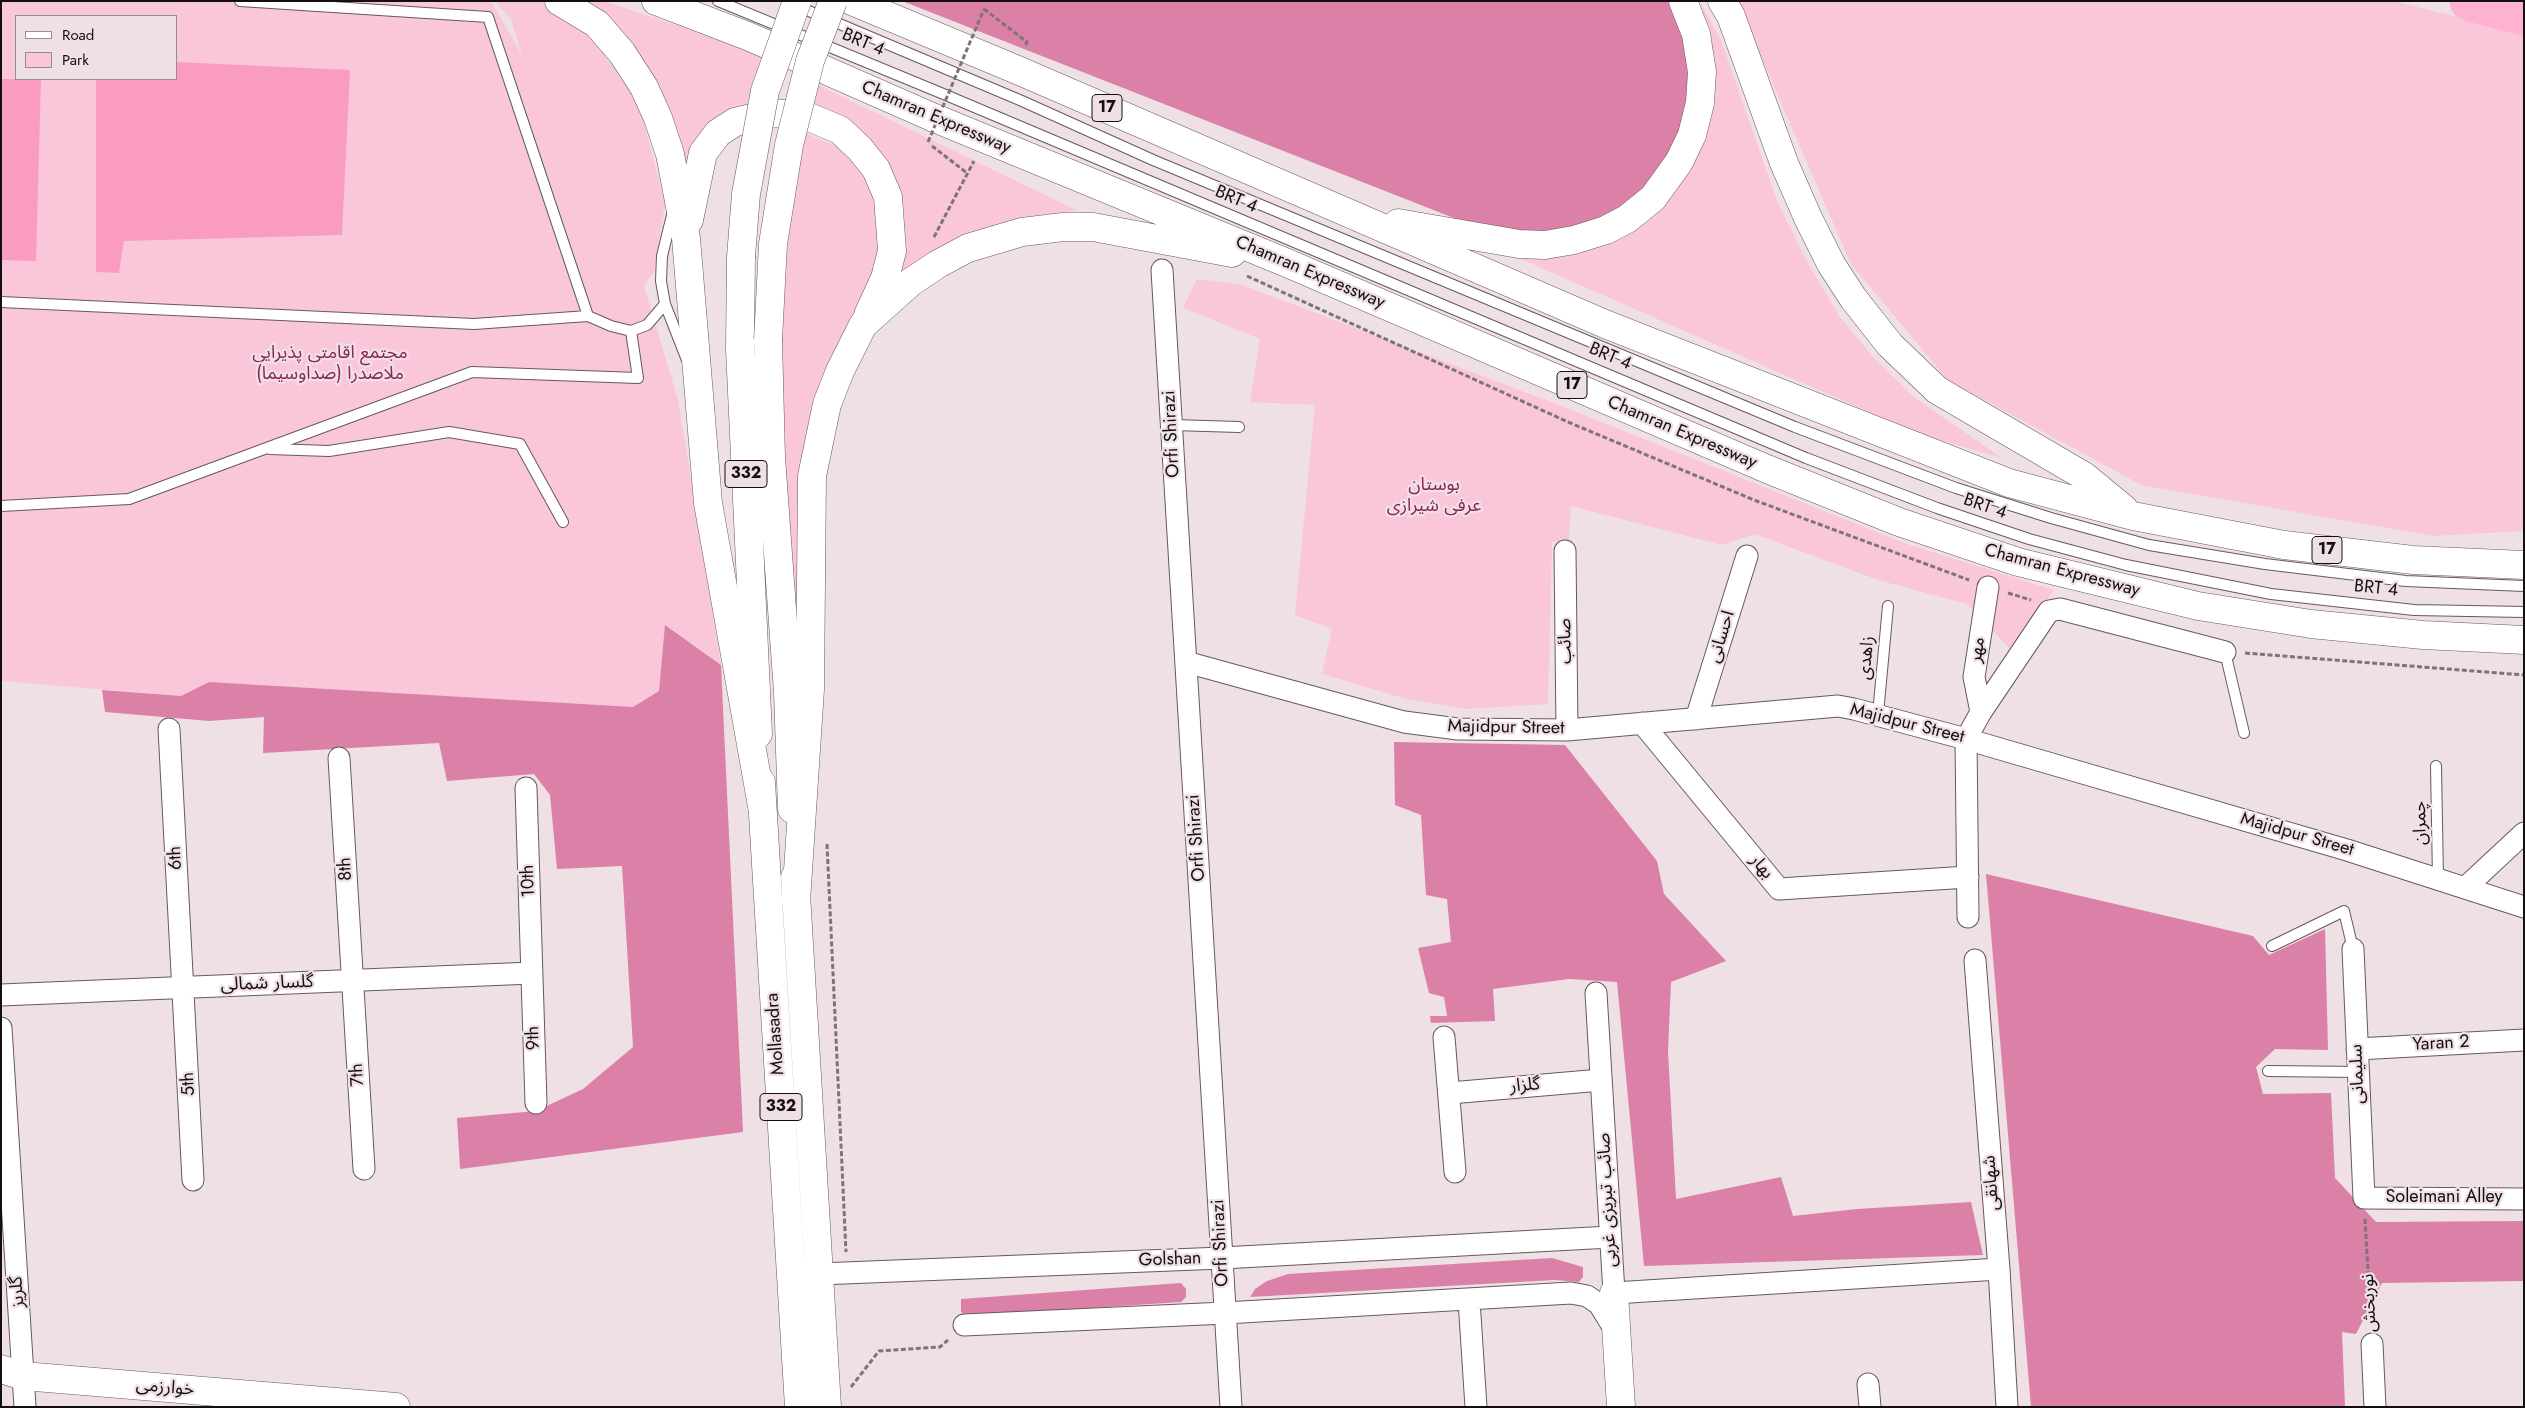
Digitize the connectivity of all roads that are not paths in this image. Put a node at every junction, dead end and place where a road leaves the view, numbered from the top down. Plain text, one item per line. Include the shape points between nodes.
1 (240, 1) edge
2 (559, 1) edge
3 (656, 1) edge
4 (718, 1) edge
5 (784, 1) edge
6 (797, 1) edge
7 (833, 1) edge
8 (852, 1) edge
9 (1682, 1) edge
10 (1722, 1) edge
11 (679, 193) junction
12 (1361, 217) junction
13 (686, 238) junction
14 (1287, 263) junction
15 (1162, 270) dead end
16 (1, 302) edge
17 (665, 304) junction
18 (588, 316) junction
19 (863, 325) junction
20 (632, 331) junction
21 (698, 382) junction
22 (1172, 425) junction
23 (1239, 427) dead end
24 (264, 448) junction
25 (1, 506) edge
26 (2132, 516) junction
27 (562, 522) dead end
28 (1565, 551) dead end
29 (1747, 556) dead end
30 (2524, 565) edge
31 (2524, 586) edge
32 (1988, 588) road end
33 (1888, 606) dead end
34 (2524, 612) edge
35 (2524, 640) edge
36 (2224, 652) joint
37 (1186, 662) junction
38 (1981, 712) junction
39 (1878, 714) junction
40 (1696, 719) junction
41 (1642, 724) junction
42 (169, 729) dead end
43 (1567, 730) junction
44 (2244, 733) dead end
45 (1966, 739) junction
46 (339, 758) dead end
47 (2436, 766) dead end
48 (526, 788) dead end
49 (762, 806) junction
50 (2524, 833) edge
51 (1968, 877) junction
52 (2438, 878) junction
53 (2466, 887) junction
54 (796, 901) junction
55 (2524, 907) edge
56 (1968, 917) dead end
57 (2272, 946) dead end
58 (2354, 949) joint
59 (1976, 960) dead end
60 (532, 973) junction
61 (353, 980) junction
62 (184, 988) junction
63 (1596, 993) dead end
64 (1, 995) edge
65 (1, 1028) edge
66 (1444, 1037) dead end
67 (2524, 1040) edge
68 (2357, 1048) junction
69 (2268, 1071) dead end
70 (2358, 1072) junction
71 (1601, 1080) junction
72 (1450, 1093) junction
73 (536, 1103) dead end
74 (364, 1169) dead end
75 (1454, 1172) dead end
76 (193, 1180) dead end
77 (2364, 1198) joint
78 (2524, 1199) edge
79 (8, 1232) edge
80 (1610, 1237) junction
81 (1222, 1258) junction
82 (1999, 1269) junction
83 (819, 1274) junction
84 (1614, 1294) junction
85 (1469, 1300) junction
86 (1225, 1313) junction
87 (964, 1325) road end
88 (1616, 1332) junction
89 (2372, 1344) road end
90 (9, 1375) edge
91 (1868, 1384) dead end
92 (837, 1400) edge
93 (25, 1407) edge
94 (396, 1407) edge
95 (800, 1407) edge
96 (1231, 1407) edge
97 (1476, 1407) edge
98 (1621, 1407) edge
99 (1870, 1407) edge
100 (2007, 1407) edge
101 (2376, 1407) edge

1 - 18 lane via 488,17
2 - 11 main road via 597,24 622,53 644,87 670,154
3 - 14 main road, Chamran Expressway / 17 via 750,37
4 - 34 lane, BRT 4 via 1806,458 1937,508 2029,539 2135,567 2271,594 2414,610
5 - 31 lane, BRT 4 via 1153,160 1740,404 1956,488 2149,545 2266,564 2406,581
6 - 49 main road, Mollasadra / 332, bridge via 763,100 746,194 741,257 740,348
7 - 54 main road, Mollasadra / 332, bridge via 810,61 789,145 773,244 768,340 771,457 788,692
8 - 12 main road, 17
9 - 12 main road via 1696,34 1702,72 1694,127 1679,162 1653,198 1627,219 1606,230 1545,245 1519,244
10 - 26 main road via 1808,218 1852,298 1890,344 1937,390 2084,476
11 - 13 main road
11 - 17 lane via 662,256 661,281
12 - 26 main road, 17 via 1605,324 2009,482
13 - 19 main road via 703,153 718,133 735,122 774,113 809,117 840,130 876,169 888,197 892,226 892,251 885,278
13 - 21 main road
14 - 19 main road via 1093,226 1022,232 968,248 938,264 911,282
14 - 35 main road, Chamran Expressway / 17 via 1767,469 1899,522 2018,562 2198,606 2311,624 2423,635
15 - 22 street, Orfi Shirazi
16 - 18 lane via 474,324
17 - 20 lane via 647,325
17 - 21 lane
18 - 20 lane
19 - 54 main road via 827,404 812,476 810,689
20 - 24 lane via 638,378 472,372
21 - 49 main road via 708,503
22 - 23 lane
22 - 37 street, Orfi Shirazi
24 - 25 lane via 129,499
24 - 27 lane via 329,451 448,432 520,444
26 - 30 main road, 17 via 2284,545 2413,560
28 - 43 street, صائب
29 - 40 street, احسانی
32 - 38 street, مهر via 1974,677
33 - 39 lane, زاهدی
36 - 38 street via 2060,609 2049,611
36 - 44 lane
37 - 43 street, Majidpur Street via 1404,722 1458,729
37 - 81 street, Orfi Shirazi
38 - 45 street
39 - 40 street, Majidpur Street via 1838,706
39 - 45 street, Majidpur Street
40 - 41 street, Majidpur Street
41 - 43 street, Majidpur Street
41 - 51 street, بهار via 1779,889
42 - 62 street, 6th
45 - 51 street
45 - 52 street, Majidpur Street
46 - 61 street, 8th
47 - 52 lane, چمران
48 - 60 street, 10th
49 - 95 main road, Mollasadra / 332
50 - 53 street
51 - 56 street
52 - 53 street, Majidpur Street
53 - 55 street, Majidpur Street
54 - 83 main road, Mollasadra / 332
57 - 58 lane via 2344,911
58 - 68 street, سلیمانی
59 - 82 street, شهانقی
60 - 61 street, گلسار شمالی
60 - 73 street, 9th
61 - 62 street, گلسار شمالی
61 - 74 street, 7th
62 - 64 street, گلسار شمالی
62 - 76 street, 5th
63 - 71 street, صائب تبریزی غربی
65 - 79 street, گلریز
66 - 72 street
67 - 68 street, Yaran 2
68 - 70 street, سلیمانی
69 - 70 lane
70 - 77 street, سلیمانی
71 - 72 street, گلزار
71 - 80 street, صائب تبریزی غربی
72 - 75 street
77 - 78 street, Soleimani Alley
79 - 90 street, گلریز
80 - 81 street, Golshan
80 - 84 street, صائب تبریزی غربی
81 - 83 street, Golshan
81 - 86 street, Orfi Shirazi
82 - 84 street
82 - 100 street, شهانقی
83 - 92 main road, Mollasadra / 332
84 - 88 main road, صائب تبریزی غربی
85 - 86 street
85 - 88 street via 1571,1293 1587,1296 1599,1304
85 - 97 street
86 - 87 street
86 - 96 street, Orfi Shirazi
88 - 98 main road, صائب تبریزی غربی
89 - 101 street, نوربخش
90 - 93 street, گلریز
90 - 94 main road, خوارزمی
91 - 99 street

